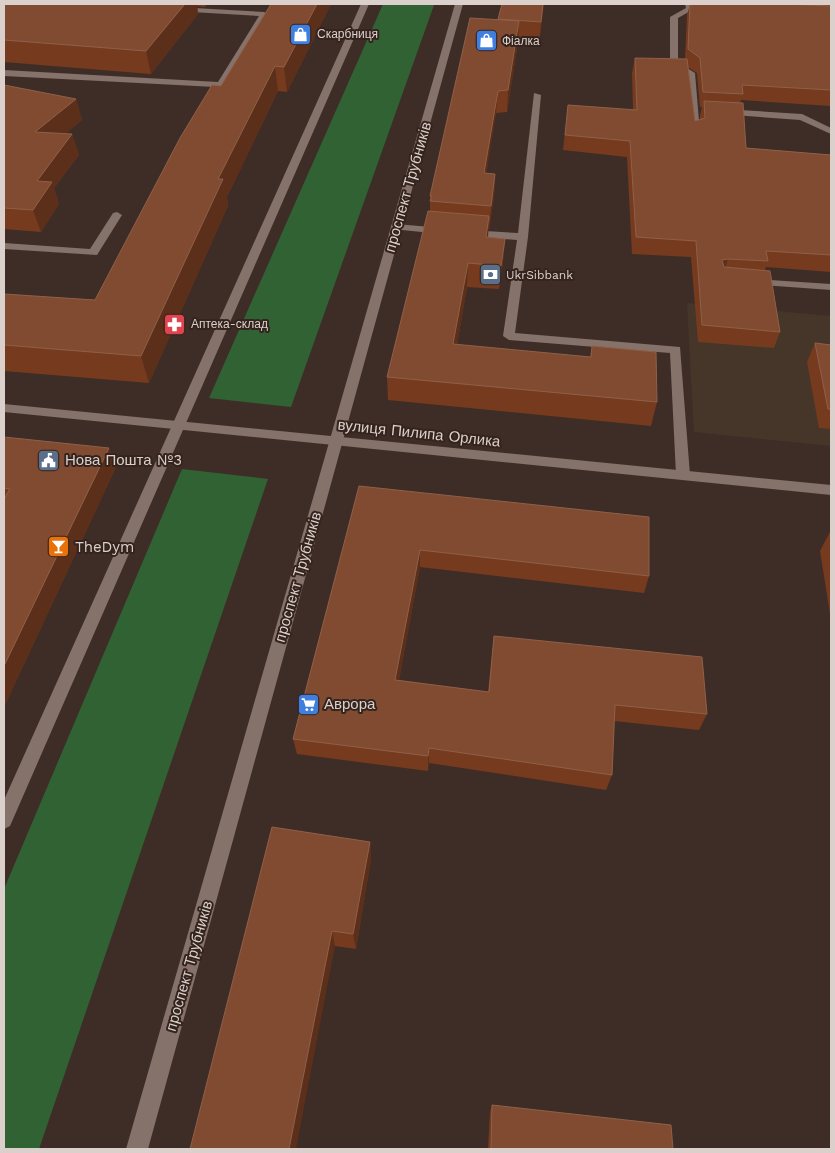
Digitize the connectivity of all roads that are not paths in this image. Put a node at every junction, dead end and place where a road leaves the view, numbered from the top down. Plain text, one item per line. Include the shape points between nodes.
1 (365, 4) edge
2 (459, 4) edge
3 (164, 8) edge
4 (692, 8) edge
5 (4, 73) edge
6 (221, 85) junction
7 (537, 95) dead end
8 (205, 111) edge
9 (704, 111) junction
10 (831, 131) edge
11 (695, 134) edge
12 (117, 215) dead end
13 (396, 227) junction
14 (523, 237) junction
15 (4, 246) edge
16 (743, 281) edge
17 (831, 287) edge
18 (4, 408) edge
19 (178, 426) junction
20 (336, 441) junction
21 (683, 475) junction
22 (831, 490) edge
23 (4, 820) edge
24 (137, 1149) edge

1 - 19 main road
2 - 13 main road, проспект Трубників
3 - 6 main road via 264,14
4 - 9 main road via 674,17 674,64 691,73
5 - 6 main road
6 - 8 main road
7 - 14 main road
9 - 10 main road via 802,117
9 - 11 main road
12 - 15 main road via 93,253
13 - 14 main road
13 - 20 main road, проспект Трубників
14 - 21 main road via 509,336 676,350
16 - 17 main road
18 - 19 main road, вулиця Пилипа Орлика
19 - 20 main road, вулиця Пилипа Орлика
19 - 23 main road
20 - 21 main road, вулиця Пилипа Орлика
20 - 24 main road, проспект Трубників
21 - 22 main road, вулиця Пилипа Орлика

